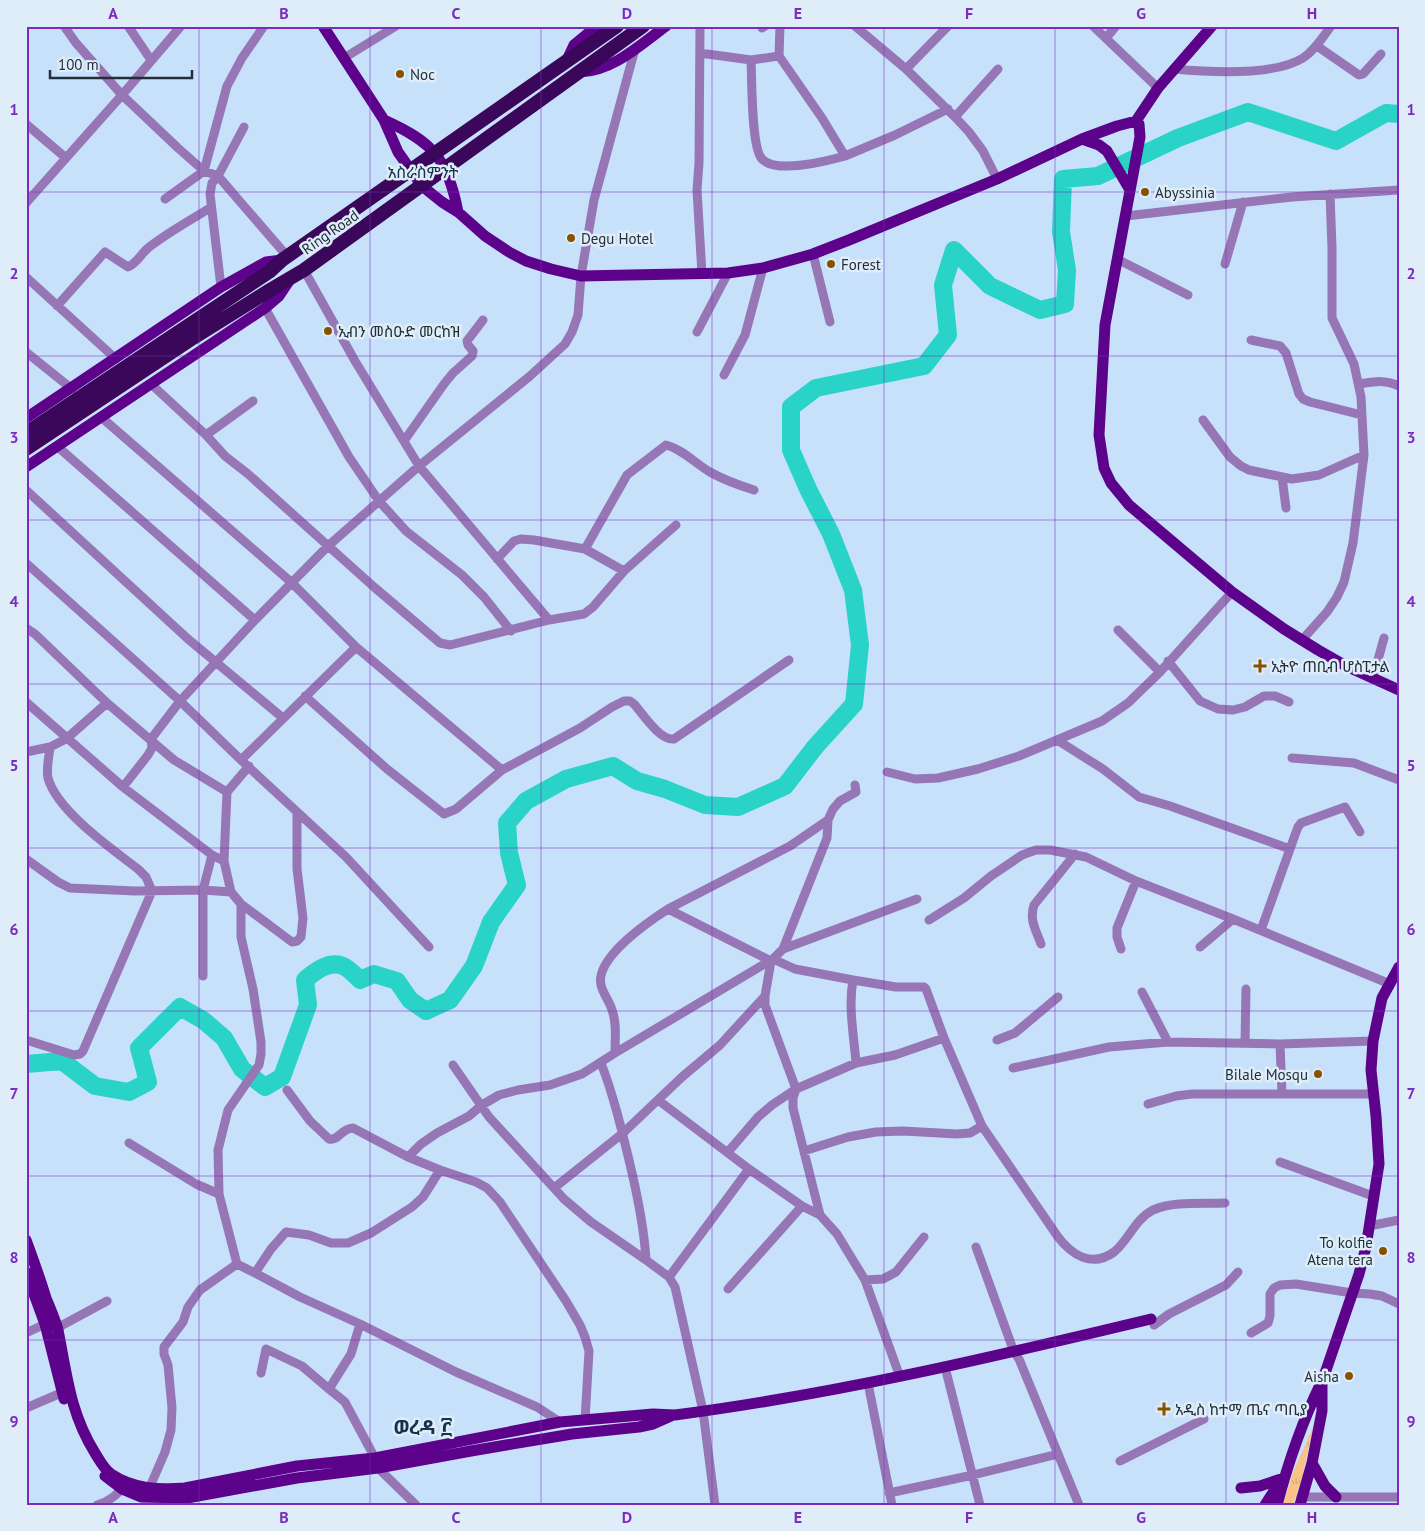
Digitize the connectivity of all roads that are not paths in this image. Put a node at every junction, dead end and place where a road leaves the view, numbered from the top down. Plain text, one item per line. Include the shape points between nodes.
1 (64, 26) edge
2 (128, 26) edge
3 (181, 26) edge
4 (264, 26) edge
5 (323, 26) edge
6 (396, 26) edge
7 (597, 26) edge
8 (617, 26) edge
9 (643, 26) edge
10 (666, 26) edge
11 (700, 26) edge
12 (780, 26) edge
13 (855, 26) edge
14 (948, 26) edge
15 (1093, 26) edge
16 (1116, 26) edge
17 (1212, 26) edge
18 (1330, 26) edge
19 (1106, 38) junction
20 (1317, 46) junction
21 (635, 49) junction
22 (700, 53) junction
23 (1381, 54) dead end
24 (779, 56) junction
25 (344, 58) junction
26 (151, 60) junction
27 (751, 60) junction
28 (566, 63) junction
29 (906, 68) junction
30 (998, 69) dead end
31 (1174, 69) junction
32 (580, 72) junction
33 (1158, 88) junction
34 (122, 95) junction
35 (948, 109) junction
36 (955, 117) junction
37 (384, 120) junction
38 (1136, 121) junction
39 (26, 124) edge
40 (244, 127) dead end
41 (1082, 139) junction
42 (436, 153) junction
43 (845, 156) junction
44 (66, 158) junction
45 (446, 168) junction
46 (410, 170) junction
47 (204, 171) junction
48 (218, 176) junction
49 (996, 179) junction
50 (422, 186) junction
51 (1130, 190) junction
52 (1399, 190) edge
53 (1330, 194) junction
54 (165, 199) dead end
55 (1243, 202) junction
56 (26, 203) edge
57 (210, 208) junction
58 (458, 212) junction
59 (1126, 216) junction
60 (813, 254) junction
61 (284, 258) junction
62 (1117, 258) junction
63 (1225, 264) dead end
64 (763, 268) junction
65 (304, 270) junction
66 (728, 273) junction
67 (702, 274) junction
68 (581, 276) junction
69 (26, 277) edge
70 (291, 278) junction
71 (220, 287) junction
72 (1188, 295) dead end
73 (57, 306) junction
74 (265, 308) junction
75 (483, 320) dead end
76 (830, 322) dead end
77 (697, 332) dead end
78 (1251, 340) dead end
79 (26, 352) edge
80 (116, 359) junction
81 (724, 375) dead end
82 (151, 384) junction
83 (1359, 384) junction
84 (1399, 386) edge
85 (72, 389) junction
86 (253, 401) dead end
87 (1362, 415) junction
88 (101, 417) junction
89 (26, 418) edge
90 (1203, 420) dead end
91 (26, 434) edge
92 (206, 435) junction
93 (404, 441) junction
94 (58, 447) junction
95 (26, 449) edge
96 (1364, 455) junction
97 (419, 466) junction
98 (26, 467) edge
99 (1282, 477) junction
100 (26, 490) edge
101 (754, 490) dead end
102 (379, 501) junction
103 (1286, 508) dead end
104 (676, 525) dead end
105 (328, 546) junction
106 (584, 549) junction
107 (497, 559) junction
108 (26, 563) edge
109 (624, 572) junction
110 (291, 582) junction
111 (1232, 592) junction
112 (254, 620) junction
113 (550, 620) junction
114 (26, 628) edge
115 (1118, 630) dead end
116 (511, 631) junction
117 (1384, 638) dead end
118 (1302, 640) junction
119 (356, 647) junction
120 (789, 660) dead end
121 (1168, 661) junction
122 (215, 662) junction
123 (1160, 672) junction
124 (1373, 678) junction
125 (1399, 690) edge
126 (305, 696) junction
127 (180, 701) junction
128 (26, 702) edge
129 (1288, 702) dead end
130 (107, 703) junction
131 (283, 718) junction
132 (66, 739) junction
133 (151, 739) junction
134 (1057, 740) junction
135 (50, 747) junction
136 (26, 752) edge
137 (1292, 758) dead end
138 (241, 760) junction
139 (248, 766) junction
140 (502, 770) junction
141 (887, 772) dead end
142 (1399, 780) edge
143 (855, 785) dead end
144 (123, 787) junction
145 (228, 792) junction
146 (297, 812) junction
147 (828, 820) junction
148 (1360, 832) dead end
149 (1290, 849) junction
150 (1075, 854) junction
151 (212, 855) junction
152 (26, 859) edge
153 (224, 861) junction
154 (1136, 881) junction
155 (152, 890) junction
156 (203, 890) junction
157 (231, 892) junction
158 (917, 899) dead end
159 (241, 904) junction
160 (668, 909) junction
161 (1233, 918) junction
162 (929, 920) dead end
163 (1261, 930) junction
164 (1040, 944) dead end
165 (430, 947) dead end
166 (1200, 947) dead end
167 (783, 949) junction
168 (1122, 949) dead end
169 (772, 960) junction
170 (1399, 967) edge
171 (203, 976) dead end
172 (853, 980) junction
173 (1390, 984) junction
174 (1246, 989) dead end
175 (1142, 992) dead end
176 (764, 996) junction
177 (1058, 996) dead end
178 (944, 1038) junction
179 (26, 1040) edge
180 (997, 1040) dead end
181 (1373, 1041) junction
182 (1168, 1042) junction
183 (1245, 1043) junction
184 (1280, 1044) junction
185 (615, 1053) junction
186 (601, 1063) junction
187 (856, 1063) junction
188 (453, 1065) dead end
189 (1013, 1068) dead end
190 (796, 1089) junction
191 (288, 1090) dead end
192 (1282, 1094) junction
193 (1373, 1094) junction
194 (658, 1100) junction
195 (1148, 1104) dead end
196 (482, 1105) junction
197 (982, 1126) junction
198 (622, 1133) junction
199 (129, 1143) dead end
200 (804, 1151) junction
201 (728, 1152) junction
202 (408, 1157) junction
203 (1280, 1162) dead end
204 (750, 1169) junction
205 (440, 1170) junction
206 (554, 1188) junction
207 (219, 1194) junction
208 (1373, 1196) junction
209 (1225, 1203) dead end
210 (802, 1206) junction
211 (820, 1215) junction
212 (1399, 1220) edge
213 (1369, 1226) junction
214 (924, 1237) dead end
215 (26, 1240) edge
216 (976, 1247) dead end
217 (646, 1260) junction
218 (237, 1264) junction
219 (26, 1272) edge
220 (1238, 1272) dead end
221 (255, 1273) junction
222 (669, 1277) junction
223 (865, 1280) junction
224 (728, 1289) dead end
225 (1352, 1293) junction
226 (107, 1301) dead end
227 (1399, 1304) edge
228 (1152, 1322) joint
229 (45, 1324) junction
230 (360, 1324) junction
231 (57, 1328) junction
232 (26, 1333) edge
233 (1251, 1333) dead end
234 (1016, 1356) junction
235 (946, 1370) junction
236 (261, 1373) dead end
237 (900, 1377) junction
238 (1322, 1382) junction
239 (868, 1386) junction
240 (329, 1389) junction
241 (65, 1391) junction
242 (26, 1408) edge
243 (703, 1413) junction
244 (675, 1415) junction
245 (1204, 1418) dead end
246 (585, 1420) junction
247 (560, 1422) junction
248 (653, 1424) junction
249 (1058, 1454) junction
250 (1120, 1461) dead end
251 (377, 1463) junction
252 (1312, 1463) junction
253 (974, 1475) junction
254 (1284, 1480) junction
255 (124, 1485) junction
256 (1241, 1488) dead end
257 (149, 1489) junction
258 (889, 1493) junction
259 (1336, 1497) junction
260 (1399, 1497) edge
261 (1300, 1501) edge
262 (97, 1505) edge
263 (416, 1505) edge
264 (715, 1505) edge
265 (892, 1505) edge
266 (980, 1505) edge
267 (1079, 1505) edge
268 (1265, 1505) edge
269 (1277, 1505) edge

1 - 34 street
2 - 26 street
3 - 26 street
4 - 47 street via 227,86
5 - 25 main road
6 - 25 street
7 - 28 main road via 574,45
8 - 28 highway, Ring Road
9 - 32 highway, Ring Road
10 - 21 main road
11 - 22 street
12 - 24 street
13 - 29 street
14 - 29 street
15 - 19 street
16 - 19 street
17 - 31 main road
18 - 20 street
19 - 33 street
20 - 23 street via 1359,75 1364,74
20 - 31 street via 1291,64 1263,69 1210,72
21 - 32 main road via 602,68
21 - 68 street via 594,200
22 - 27 street
22 - 67 street via 697,190
24 - 27 street
24 - 43 street
25 - 37 main road
26 - 34 street
27 - 43 street via 755,145 761,159 782,165 812,164
28 - 42 highway, Ring Road
29 - 35 street
30 - 36 street
31 - 33 main road
32 - 45 highway, Ring Road
33 - 38 main road
34 - 44 street
34 - 47 street
35 - 36 street
35 - 43 street
36 - 49 street via 983,151
37 - 42 main road via 414,136
37 - 46 main road
38 - 41 main road
38 - 51 main road via 1140,136
39 - 44 street
40 - 48 street
41 - 49 main road
41 - 51 main road via 1108,151
42 - 45 main road
42 - 46 highway, Ring Road
44 - 56 street
45 - 50 highway, Ring Road
45 - 58 main road
46 - 50 main road
46 - 61 highway, Ring Road
47 - 48 street
47 - 54 street
48 - 57 street via 212,183
48 - 61 street
49 - 60 main road
50 - 58 main road
50 - 65 highway, Ring Road
51 - 59 main road
52 - 53 street
53 - 55 street
53 - 83 street via 1332,318 1354,364
55 - 59 street
55 - 63 street
57 - 71 street
57 - 73 street via 147,249 133,265 128,267 105,252
58 - 68 main road via 485,236 526,261
59 - 62 main road
60 - 64 main road
60 - 76 street
61 - 71 main road via 266,262
61 - 91 highway, Ring Road via 269,272
62 - 72 street
62 - 111 main road via 1105,325 1099,435 1104,468 1129,505
64 - 66 main road
64 - 81 street via 745,334
65 - 70 highway, Ring Road
65 - 93 street
66 - 67 main road
66 - 77 street
67 - 68 main road
68 - 97 street via 578,314 565,344
69 - 73 street
70 - 74 main road via 279,296
70 - 95 highway, Ring Road via 193,338
71 - 80 main road
73 - 80 street
74 - 82 main road
74 - 102 street via 349,457
75 - 93 street via 467,340 472,356 448,378
78 - 87 street via 1283,348 1303,399
79 - 85 street
80 - 85 main road
82 - 88 main road
82 - 92 street
83 - 84 street via 1382,381
83 - 87 street
85 - 89 main road
86 - 92 street
87 - 96 street
88 - 94 main road
88 - 110 street
90 - 99 street via 1230,457 1241,466
92 - 105 street via 225,456
93 - 97 street
94 - 98 main road
94 - 112 street
96 - 99 street via 1318,475 1292,479
96 - 118 street via 1353,543 1344,582 1327,612
97 - 102 street
97 - 107 street
99 - 103 street
100 - 122 street
101 - 106 street via 711,473 666,444 627,475
102 - 105 street
102 - 116 street via 406,531 462,575
104 - 109 street
105 - 110 street
105 - 116 street via 440,643 450,644
106 - 107 street via 521,539
106 - 109 street
107 - 113 street
108 - 127 street
109 - 113 street via 584,614
110 - 112 street
110 - 119 street
111 - 118 main road
111 - 121 street
112 - 122 street
113 - 116 street
114 - 130 street
115 - 123 street
117 - 124 street
118 - 124 main road
119 - 126 street
119 - 140 street
120 - 140 street via 674,739 661,736 634,704 624,701
121 - 123 street
121 - 129 street via 1200,701 1218,709 1245,707 1264,696 1275,696
122 - 127 street
122 - 131 street
123 - 134 street via 1128,703 1102,721
124 - 125 main road
126 - 131 street
126 - 140 street via 387,769 444,814 456,809
127 - 133 street
127 - 138 street
128 - 132 street
130 - 132 street
130 - 133 street
131 - 138 street
132 - 135 street
132 - 144 street
133 - 144 street via 152,748 148,755
133 - 145 street via 174,760
134 - 141 street via 1019,756 938,778 916,779
134 - 149 street via 1139,797
135 - 136 street
135 - 155 street via 48,776 62,803 138,869
137 - 142 street via 1354,763
138 - 139 street
139 - 145 street
139 - 146 street
143 - 147 street via 856,792 840,801
144 - 151 street
145 - 153 street
146 - 159 street via 297,869 303,918 301,937 292,942
146 - 165 street via 370,880
147 - 160 street via 790,846
147 - 167 street via 828,838
148 - 149 street via 1346,807 1301,823
149 - 163 street
150 - 154 street
150 - 162 street via 1036,850 1022,855
150 - 164 street via 1034,905 1032,923
151 - 153 street
151 - 156 street
152 - 155 street via 70,888
153 - 157 street
154 - 161 street
154 - 168 street via 1117,928
155 - 156 street
155 - 179 street via 80,1054
156 - 157 street
156 - 171 street
157 - 159 street
158 - 167 street
159 - 207 street via 241,937 261,1042 259,1065 237,1095 224,1122 218,1150
160 - 169 street
160 - 185 street via 609,958 604,969 601,983 616,1023
161 - 163 street
161 - 166 street
163 - 173 street
167 - 169 street
169 - 172 street via 795,969
169 - 176 street
169 - 185 street
170 - 173 main road
172 - 178 street via 896,987 924,987
172 - 187 street
173 - 181 main road via 1382,998
174 - 183 street
175 - 182 street
176 - 190 street
176 - 194 street via 720,1044
177 - 180 street via 1015,1033
178 - 187 street via 895,1055
178 - 197 street
181 - 184 street
181 - 193 main road
182 - 183 street
182 - 189 street via 1109,1047
183 - 184 street
184 - 192 street
185 - 186 street
186 - 196 street via 566,1081 500,1095
186 - 198 street
187 - 190 street
188 - 196 street
190 - 200 street via 793,1108
190 - 201 street via 772,1105
191 - 202 street via 310,1121 329,1139 333,1140 342,1131 353,1128
192 - 193 street
192 - 195 street via 1192,1094
193 - 208 main road via 1378,1164
194 - 198 street
194 - 201 street
196 - 202 street via 421,1144
196 - 206 street via 489,1117
197 - 200 street via 957,1134 903,1131 869,1134
197 - 209 street via 1058,1237 1067,1248 1083,1258 1097,1258 1114,1252 1151,1211 1164,1206
198 - 206 street
198 - 217 street via 640,1203
199 - 207 street via 196,1184
200 - 211 street
201 - 204 street
202 - 205 street
203 - 208 street
204 - 210 street
204 - 222 street
205 - 221 street via 423,1197 412,1207 348,1243 331,1243 309,1235 286,1232
205 - 246 street via 476,1182 500,1202 580,1325 589,1351
206 - 217 street via 591,1222
207 - 218 street
208 - 213 main road
210 - 211 street
210 - 224 street
211 - 223 street via 837,1234
212 - 213 street
213 - 225 main road
214 - 223 street via 896,1272 883,1279
215 - 231 main road
216 - 234 street
217 - 222 street
218 - 221 street
218 - 257 street via 200,1290 188,1307 183,1322 164,1347 170,1382 171,1430
219 - 229 main road
220 - 228 street via 1226,1285
221 - 230 street
222 - 243 street via 679,1301
223 - 237 street
225 - 227 street via 1382,1296
225 - 233 street via 1296,1284 1280,1285 1270,1294 1268,1323
225 - 238 main road
226 - 231 street
228 - 234 main road
229 - 232 street
229 - 241 main road
230 - 240 street via 351,1354
230 - 247 street via 456,1372 537,1407
231 - 241 main road
234 - 235 main road
234 - 249 street
235 - 237 main road
235 - 239 main road
235 - 253 street
236 - 240 street via 266,1349 302,1366
237 - 239 main road
238 - 252 main road via 1322,1411
238 - 254 main road via 1307,1411
239 - 243 main road
239 - 258 street
240 - 251 street via 345,1402
241 - 242 street
241 - 255 main road via 103,1467
243 - 244 main road
243 - 248 main road
243 - 264 street
244 - 246 main road
244 - 248 main road
245 - 250 street
246 - 247 main road
247 - 251 main road
248 - 251 main road
249 - 253 street
249 - 267 street
251 - 255 main road via 187,1498 141,1497
251 - 257 main road via 296,1466 184,1488
251 - 263 street
252 - 259 main road via 1325,1486
252 - 261 main road
253 - 258 street
253 - 266 street
254 - 256 main road
254 - 268 main road
254 - 269 main road
255 - 257 main road
255 - 262 street via 112,1498
258 - 265 street
259 - 260 street
259 - 261 street

